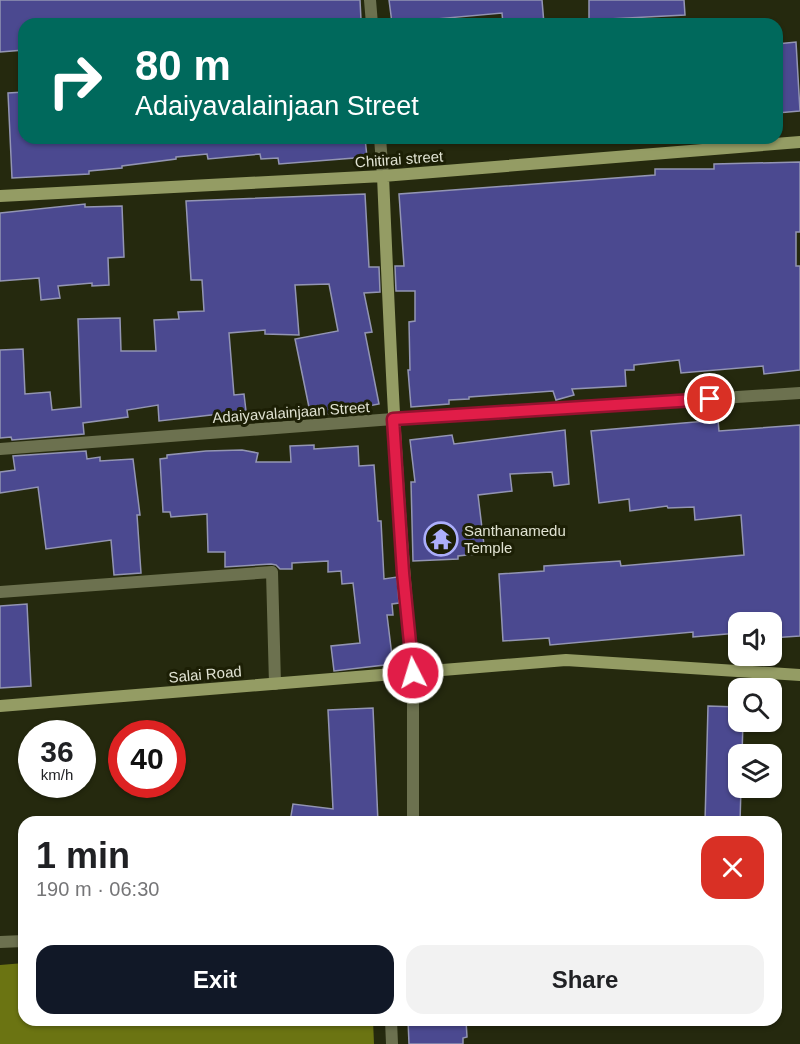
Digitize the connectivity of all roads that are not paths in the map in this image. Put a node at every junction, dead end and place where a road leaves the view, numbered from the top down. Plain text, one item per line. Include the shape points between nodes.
1 (370, 0) edge
2 (372, 18) edge
3 (800, 141) edge
4 (783, 142) edge
5 (380, 144) edge
6 (764, 144) edge
7 (382, 176) junction
8 (0, 196) edge
9 (800, 393) edge
10 (393, 419) junction
11 (0, 449) edge
12 (0, 592) edge
13 (413, 673) junction
14 (800, 675) edge
15 (275, 684) junction
16 (0, 706) edge
17 (413, 816) edge
18 (18, 941) edge
19 (0, 942) edge
20 (391, 1026) edge
21 (392, 1044) edge

1 - 2 street
3 - 4 street, Chitirai street
5 - 7 street
6 - 7 street, Chitirai street
7 - 8 street, Chitirai street
7 - 10 street
9 - 10 street, Adaiyavalainjaan Street
10 - 11 street, Adaiyavalainjaan Street
10 - 13 street
12 - 15 street via 272,572
13 - 14 street, Salai Road via 566,660
13 - 15 street, Salai Road
13 - 17 street
15 - 16 street, Salai Road
18 - 19 street
20 - 21 street

